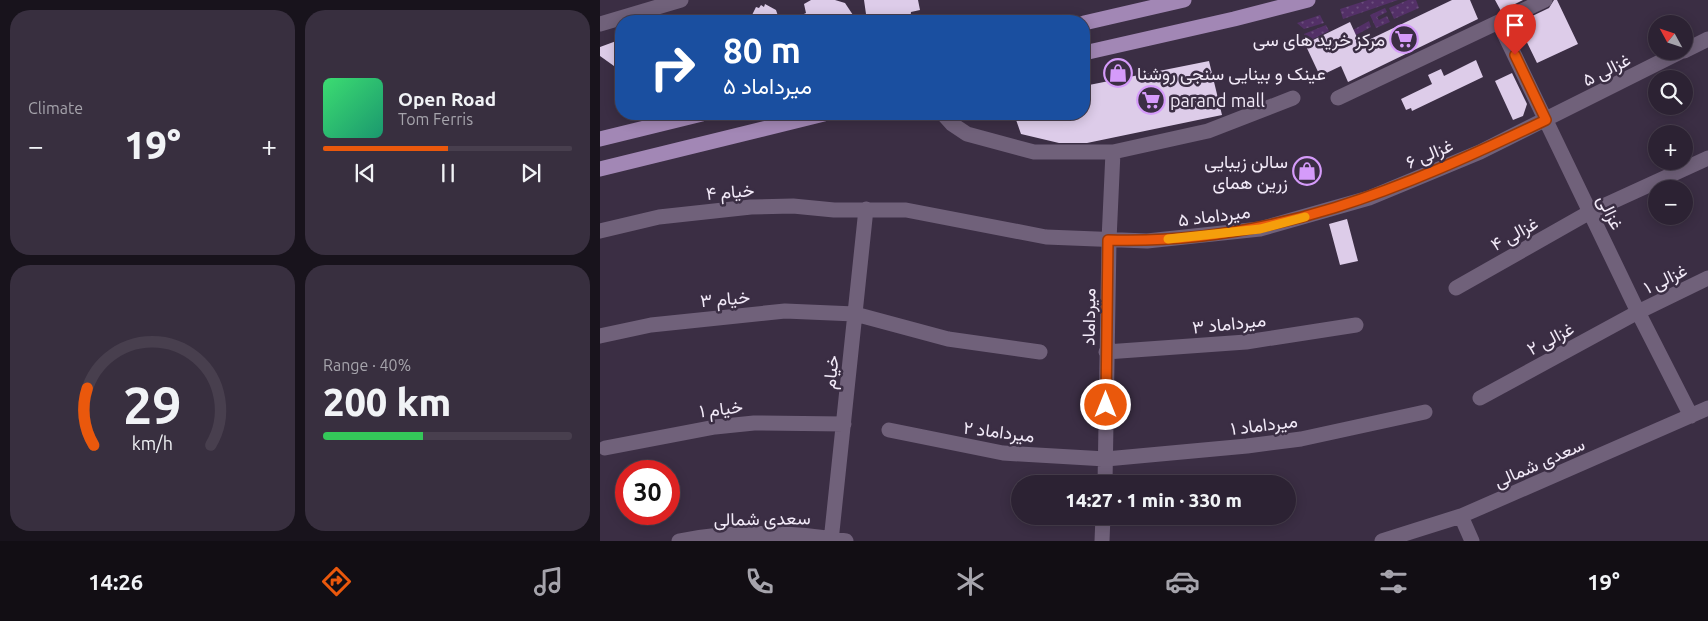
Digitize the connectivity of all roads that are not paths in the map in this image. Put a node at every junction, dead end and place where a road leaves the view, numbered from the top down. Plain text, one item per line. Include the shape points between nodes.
1 (681, 0) edge
2 (1184, 0) edge
3 (1308, 0) edge
4 (1545, 0) edge
5 (630, 15) edge
6 (615, 20) edge
7 (1090, 22) edge
8 (1499, 23) junction
9 (600, 24) edge
10 (1708, 38) edge
11 (1693, 46) edge
12 (1090, 51) edge
13 (1665, 60) edge
14 (1293, 98) dead end
15 (1338, 98) dead end
16 (678, 120) edge
17 (800, 120) edge
18 (948, 120) edge
19 (960, 120) edge
20 (1546, 120) junction
21 (967, 134) junction
22 (600, 139) edge
23 (1113, 152) junction
24 (1708, 158) edge
25 (600, 169) edge
26 (866, 210) junction
27 (1323, 212) joint
28 (1590, 212) junction
29 (600, 231) edge
30 (1108, 240) junction
31 (1708, 278) edge
32 (1456, 288) dead end
33 (1638, 312) junction
34 (855, 314) junction
35 (1356, 325) dead end
36 (600, 336) edge
37 (1040, 352) dead end
38 (1106, 352) junction
39 (1480, 398) dead end
40 (1708, 408) edge
41 (1425, 412) dead end
42 (1691, 416) junction
43 (844, 424) junction
44 (888, 430) dead end
45 (605, 448) dead end
46 (1106, 459) junction
47 (1105, 475) edge
48 (1461, 516) junction
49 (1103, 525) edge
50 (836, 540) edge
51 (679, 541) edge
52 (1102, 541) edge
53 (1382, 541) edge
54 (1472, 541) edge

1 - 5 street
2 - 7 main road
3 - 12 main road
4 - 8 street
6 - 9 street
8 - 15 street
8 - 20 street, غزالی
10 - 11 street, غزالی ۵
13 - 20 street, غزالی ۵
14 - 23 street via 1208,131 1182,131
16 - 22 main road
17 - 25 main road
18 - 21 street
19 - 21 street
20 - 27 street, غزالی ۶ via 1418,178
20 - 28 street, غزالی
21 - 23 street via 1034,152
23 - 30 street, میرداماد
24 - 28 street, غزالی ۴
26 - 29 street, خیام ۴ via 751,207 659,217
26 - 30 street, خیام ۴ via 906,210 1046,237
26 - 34 street, خیام
27 - 30 street, میرداماد ۵ via 1260,229 1147,241
28 - 32 street, غزالی ۴
28 - 33 street, غزالی
30 - 38 street, میرداماد
31 - 33 street, غزالی ۱
33 - 39 street, غزالی ۲
33 - 42 street, غزالی
34 - 36 street, خیام ۳ via 785,311 651,325
34 - 37 street, خیام ۳ via 948,339
34 - 43 street, خیام
35 - 38 street, میرداماد ۳ via 1246,342
38 - 46 street, میرداماد
40 - 42 street, سعدی شمالی
41 - 46 street, میرداماد ۱ via 1301,439
42 - 48 street, سعدی شمالی
43 - 45 street, خیام ۱ via 754,423
43 - 50 street, خیام
44 - 46 street, میرداماد ۲ via 1003,453
46 - 47 street, میرداماد
48 - 53 street, سعدی شمالی
48 - 54 street
49 - 52 street
50 - 51 street, سعدی شمالی via 763,533

